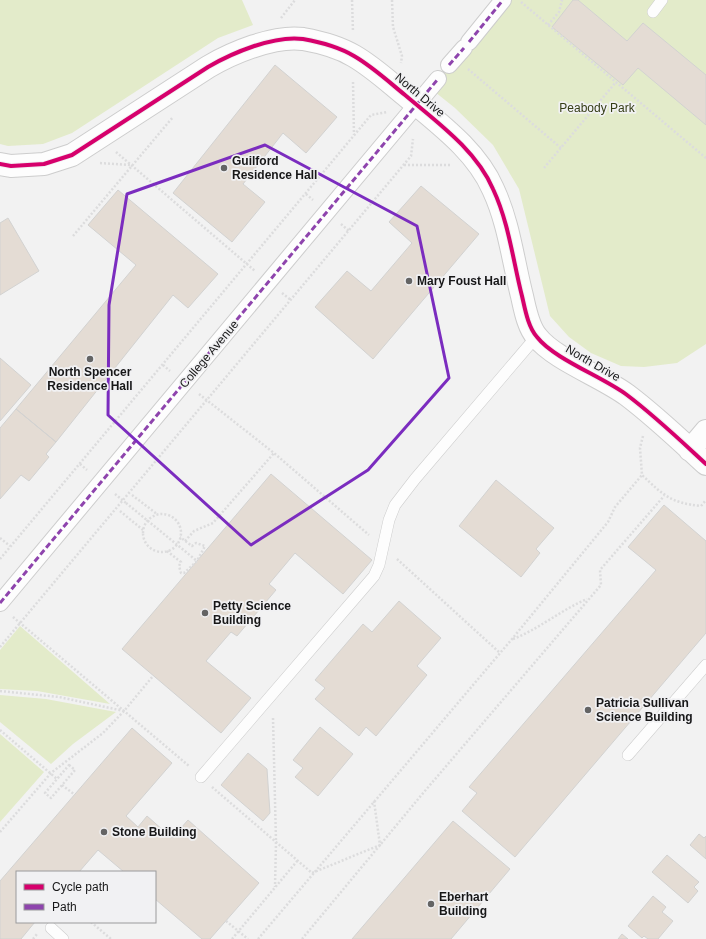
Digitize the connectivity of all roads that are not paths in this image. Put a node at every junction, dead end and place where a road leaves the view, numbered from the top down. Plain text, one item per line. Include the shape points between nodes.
1 (503, 0) edge
2 (662, 0) edge
3 (652, 12) dead end
4 (459, 53) road end
5 (438, 79) dead end
6 (416, 105) junction
7 (0, 164) edge
8 (536, 336) junction
9 (706, 431) edge
10 (698, 457) edge
11 (0, 603) edge
12 (706, 666) edge
13 (628, 755) dead end
14 (201, 777) road end
15 (50, 928) dead end
16 (63, 939) edge

1 - 4 street
2 - 3 lane
5 - 6 street, College Avenue
6 - 7 street, North Drive via 353,55 329,45 301,39 276,41 228,56 72,154 44,164
6 - 8 street, North Drive via 452,135 480,165 493,188 504,216 527,315
6 - 11 street, College Avenue
8 - 10 street, North Drive via 555,352 628,395
8 - 14 lane via 395,505 374,576
9 - 10 street
12 - 13 lane
15 - 16 lane

